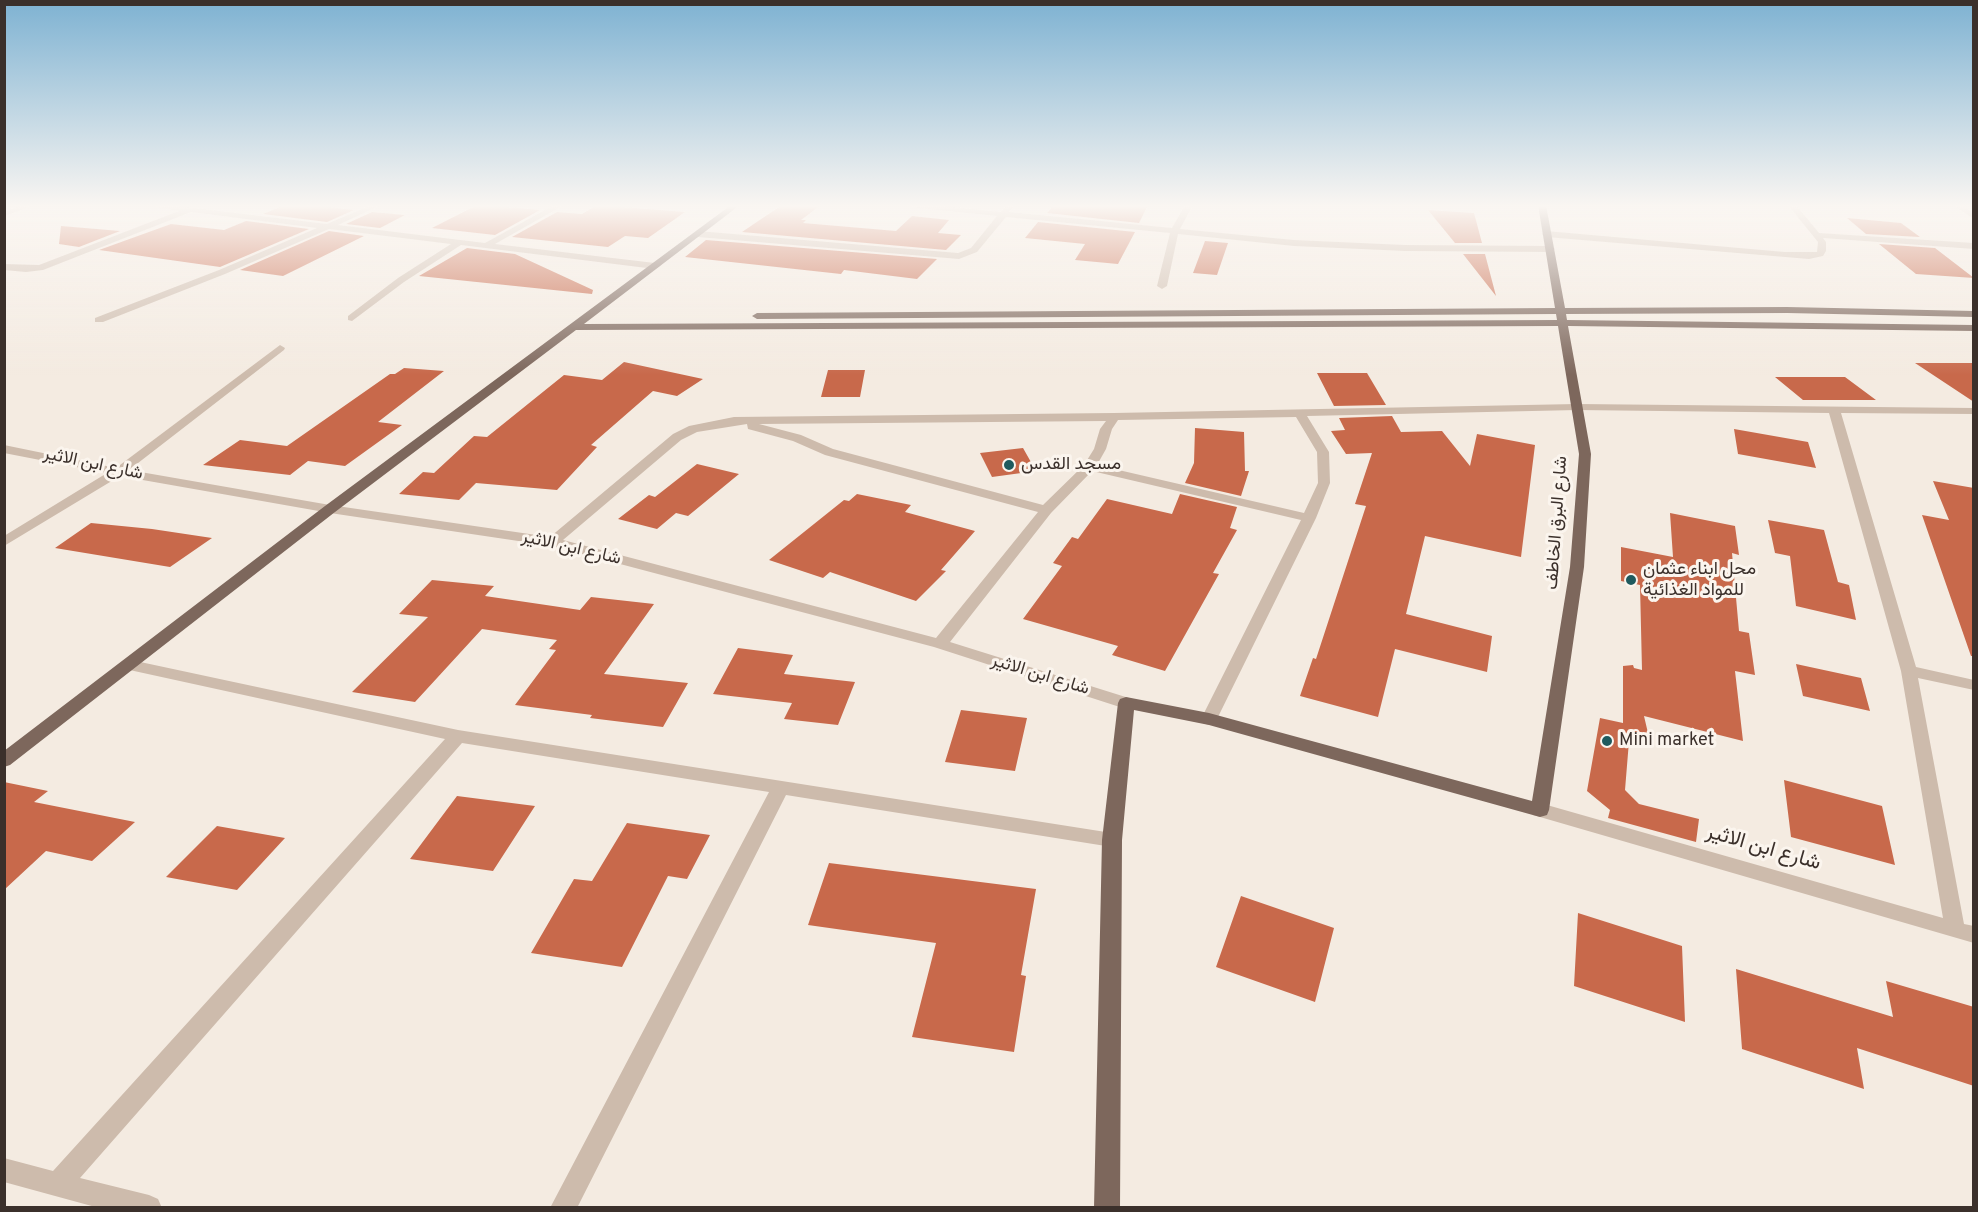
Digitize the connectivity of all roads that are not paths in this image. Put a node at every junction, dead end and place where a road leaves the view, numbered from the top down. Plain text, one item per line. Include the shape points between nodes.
1 (57, 262) edge
2 (246, 262) edge
3 (429, 262) edge
4 (621, 262) edge
5 (661, 262) edge
6 (1168, 262) edge
7 (1553, 262) edge
8 (655, 266) junction
9 (4, 267) edge
10 (1162, 286) dead end
11 (1974, 314) edge
12 (589, 317) junction
13 (352, 318) dead end
14 (1560, 318) junction
15 (99, 320) dead end
16 (576, 327) junction
17 (1974, 328) edge
18 (280, 348) dead end
19 (1577, 407) junction
20 (1834, 410) junction
21 (1974, 411) edge
22 (1299, 412) junction
23 (1114, 417) junction
24 (734, 421) junction
25 (4, 449) edge
26 (1089, 467) junction
27 (118, 472) junction
28 (330, 509) junction
29 (1046, 510) junction
30 (1309, 518) junction
31 (4, 542) edge
32 (553, 542) junction
33 (940, 644) junction
34 (131, 665) junction
35 (1909, 671) junction
36 (1974, 685) edge
37 (1126, 703) junction
38 (1209, 719) junction
39 (458, 736) junction
40 (4, 762) edge
41 (780, 788) junction
42 (1540, 810) junction
43 (1112, 840) junction
44 (1964, 932) edge
45 (4, 1170) edge
46 (59, 1183) junction
47 (148, 1208) edge
48 (563, 1208) edge
49 (1107, 1208) edge

1 - 9 street via 40,268
2 - 15 street
3 - 13 street
4 - 8 street
5 - 8 main road
6 - 10 street
7 - 14 main road, شارع البرق الخاطف
8 - 12 main road
11 - 14 main road via 1829,310
12 - 14 main road
12 - 16 main road
14 - 16 main road
14 - 17 main road
14 - 19 main road, شارع البرق الخاطف
16 - 28 main road
18 - 27 street
19 - 20 street
19 - 22 street
19 - 42 main road, شارع البرق الخاطف via 1585,454 1577,567
20 - 21 street
20 - 35 street
22 - 23 street
22 - 30 street via 1323,452 1325,467 1324,483
23 - 24 street
23 - 26 street
24 - 29 street via 797,438 829,452
24 - 32 street via 693,429 677,437
25 - 27 street, شارع ابن الاثير
26 - 29 street
26 - 30 street
27 - 28 street, شارع ابن الاثير
27 - 31 street
28 - 32 street, شارع ابن الاثير
28 - 34 main road
29 - 33 street
30 - 38 street
32 - 33 street, شارع ابن الاثير
33 - 37 street, شارع ابن الاثير
34 - 39 street
34 - 40 main road
35 - 36 street
35 - 44 street
37 - 38 main road
37 - 43 main road
38 - 42 main road
39 - 41 street
39 - 46 street
41 - 43 street
41 - 48 street
42 - 44 street, شارع ابن الاثير
43 - 49 main road
45 - 46 street
46 - 47 street

